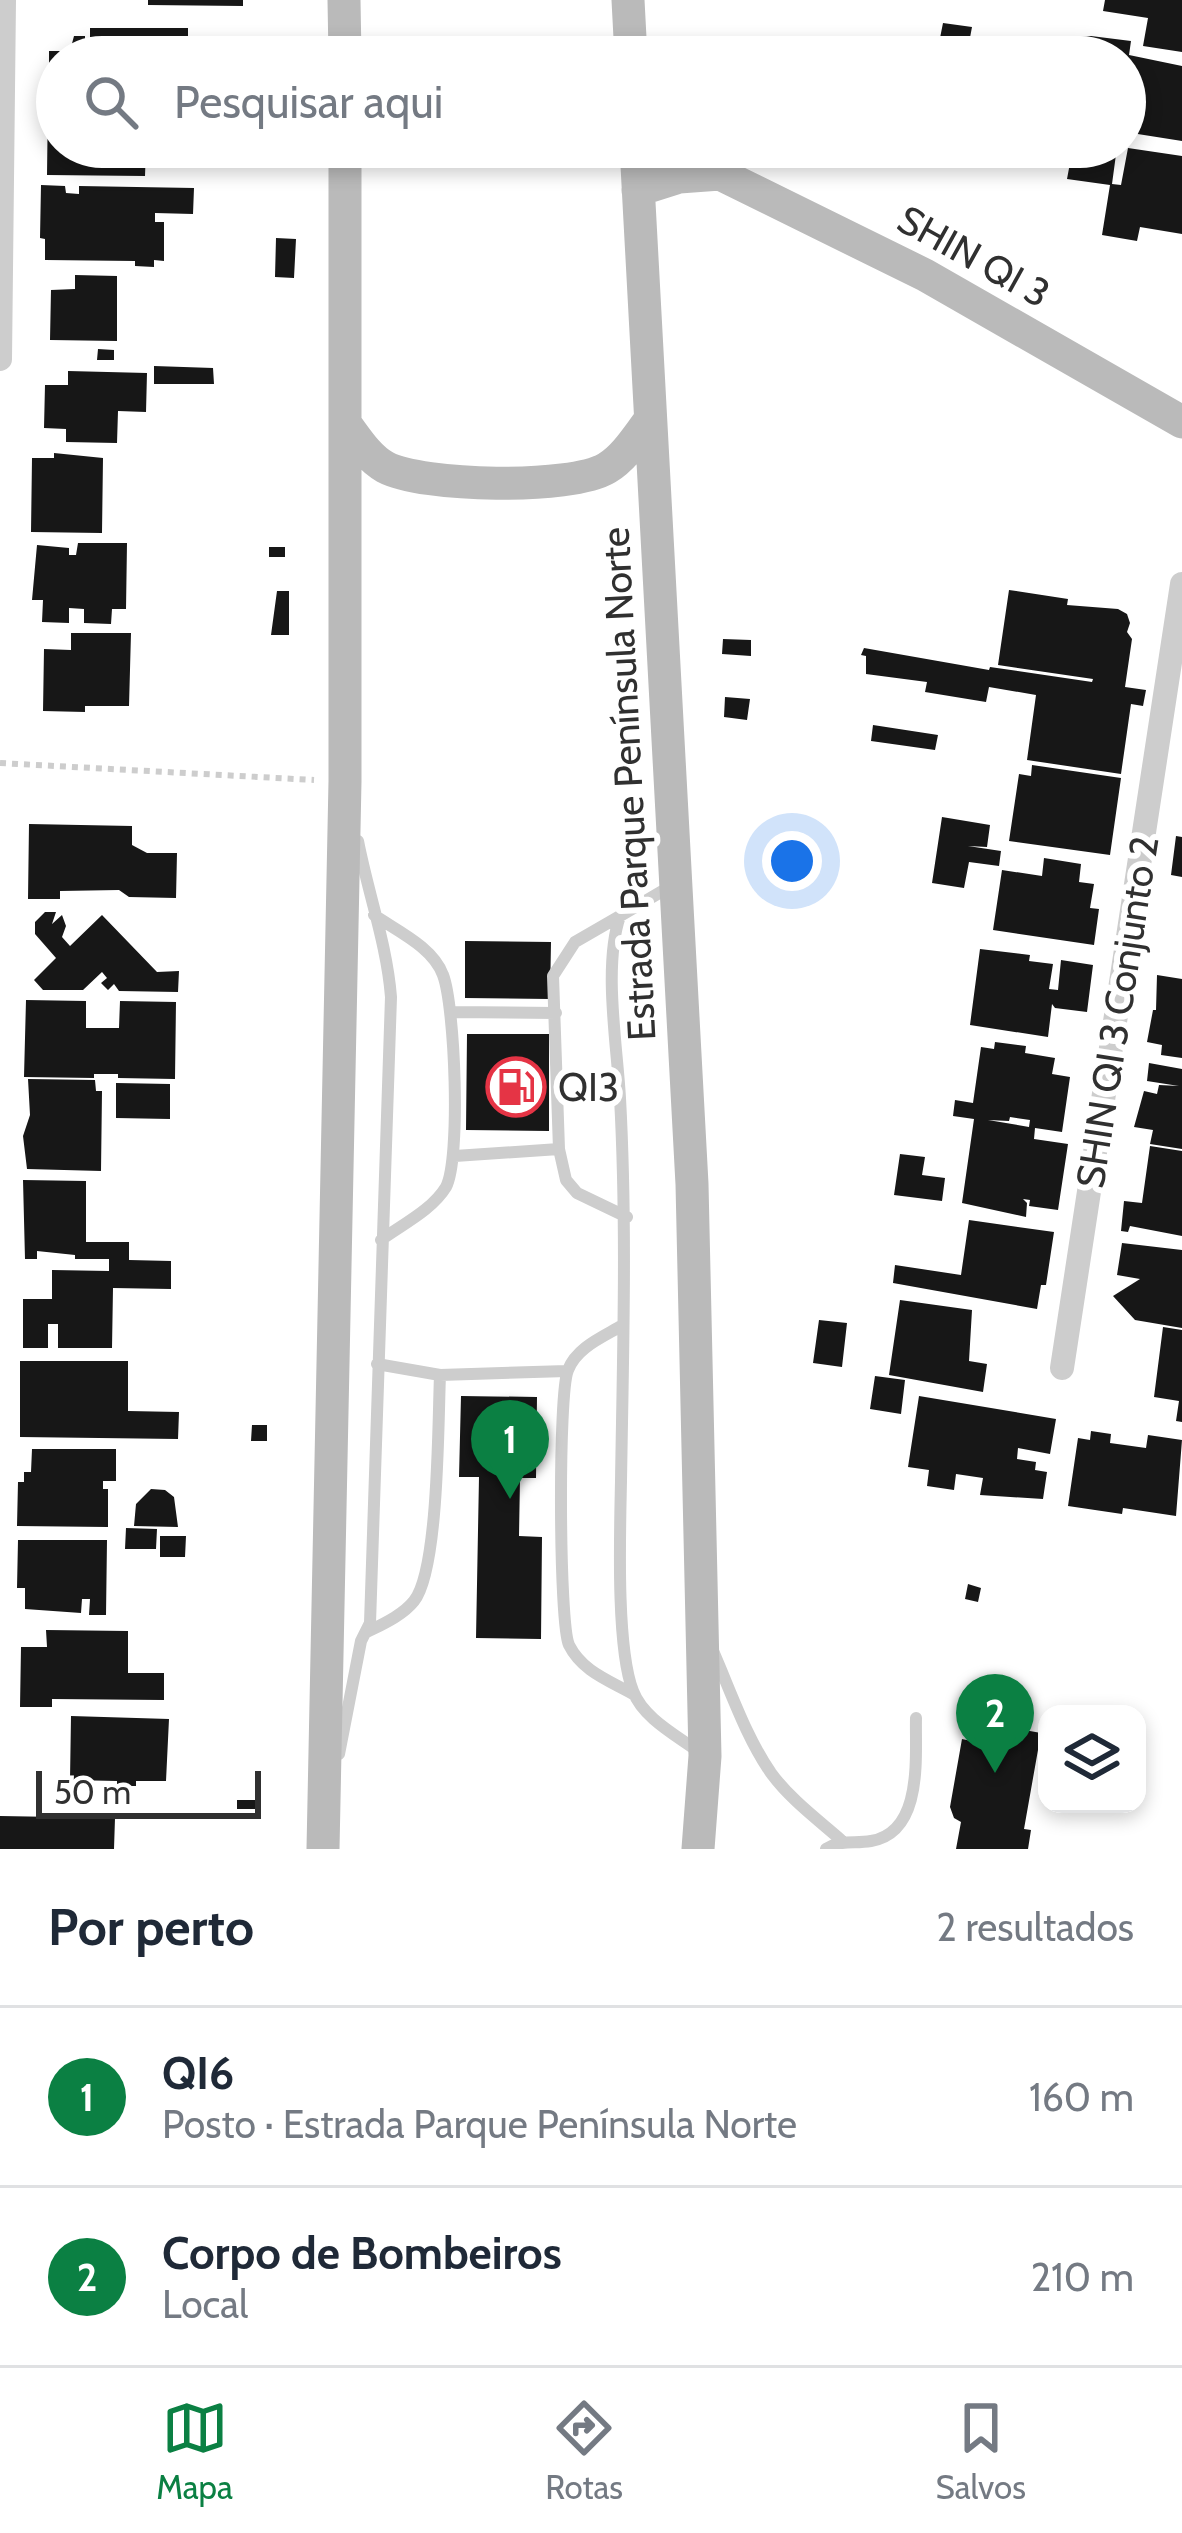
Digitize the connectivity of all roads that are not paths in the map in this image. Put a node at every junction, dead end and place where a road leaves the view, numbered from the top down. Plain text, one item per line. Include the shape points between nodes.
1 (4, 0) edge
2 (344, 0) edge
3 (628, 0) edge
4 (344, 36) edge
5 (630, 36) edge
6 (345, 168) edge
7 (637, 168) edge
8 (712, 168) edge
9 (720, 174) junction
10 (638, 190) junction
11 (0, 359) edge
12 (650, 420) junction
13 (1182, 422) edge
14 (347, 426) junction
15 (1182, 584) edge
16 (345, 781) junction
17 (677, 884) junction
18 (373, 914) junction
19 (620, 916) junction
20 (450, 1012) junction
21 (556, 1013) junction
22 (559, 1149) junction
23 (455, 1156) junction
24 (627, 1217) junction
25 (381, 1240) junction
26 (623, 1325) junction
27 (377, 1364) junction
28 (1062, 1368) dead end
29 (567, 1371) junction
30 (440, 1375) junction
31 (703, 1627) junction
32 (367, 1632) junction
33 (633, 1694) junction
34 (916, 1718) dead end
35 (705, 1756) junction
36 (841, 1840) junction
37 (323, 1842) edge
38 (698, 1849) edge
39 (826, 1849) edge

1 - 11 street
2 - 4 main road
3 - 5 main road
6 - 14 main road
7 - 10 main road, Estrada Parque Península Norte
8 - 9 main road, SHIN QI 3
9 - 10 main road
9 - 13 main road, SHIN QI 3 via 925,275
10 - 12 main road, Estrada Parque Península Norte
12 - 14 main road via 603,471 514,482 401,473 370,456
12 - 17 main road, Estrada Parque Península Norte
14 - 16 main road
15 - 28 street, SHIN QI 3 Conjunto 2
16 - 18 lane
16 - 37 main road
17 - 19 lane
17 - 31 main road, Estrada Parque Península Norte
18 - 20 lane via 429,953 443,974
18 - 25 lane via 391,997
19 - 21 lane via 562,956 553,976
19 - 24 lane via 614,994
20 - 21 lane
20 - 23 lane
21 - 22 lane
22 - 23 lane
22 - 24 lane via 577,1193
23 - 25 lane via 428,1208
24 - 26 lane
25 - 27 lane
26 - 29 lane via 579,1351
26 - 33 lane via 620,1540
27 - 30 lane
27 - 32 lane
29 - 30 lane
29 - 33 lane via 565,1634 584,1667
30 - 32 lane via 425,1583 413,1603
31 - 35 main road, Estrada Parque Península Norte
31 - 36 lane via 771,1773
32 - 37 lane
33 - 35 lane
34 - 36 lane via 905,1814 875,1841
35 - 38 main road, Estrada Parque Península Norte
36 - 39 lane

